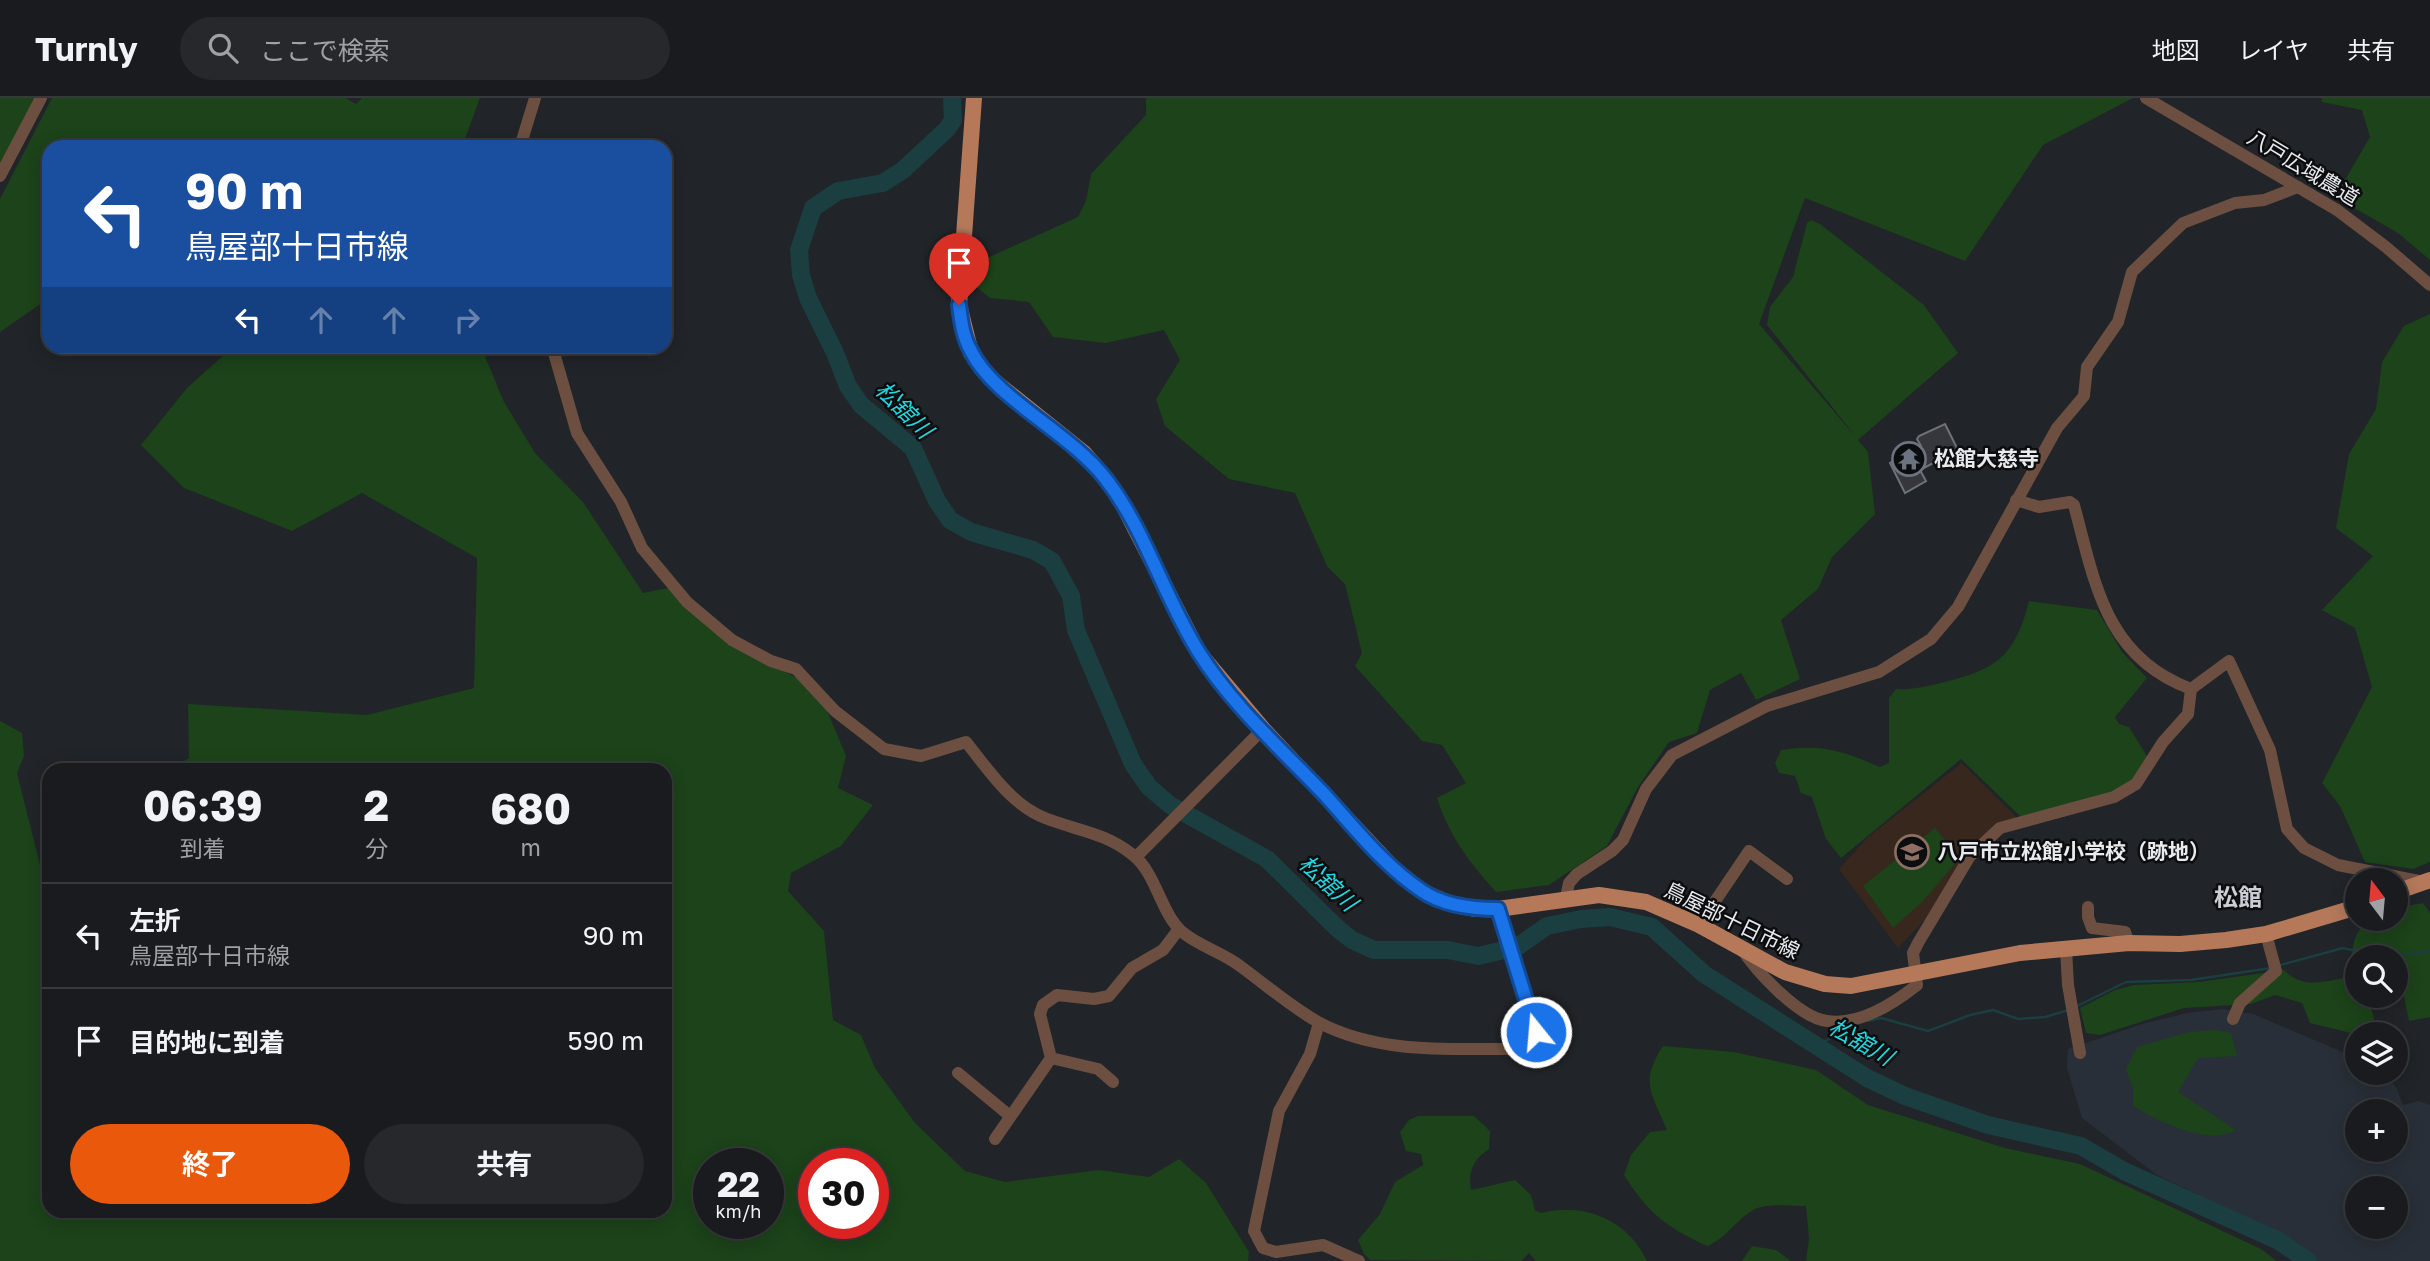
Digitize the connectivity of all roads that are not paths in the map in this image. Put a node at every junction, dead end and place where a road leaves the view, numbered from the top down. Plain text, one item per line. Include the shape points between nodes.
1 (41, 98) edge
2 (535, 98) edge
3 (974, 98) edge
4 (2146, 98) edge
5 (522, 140) edge
6 (0, 176) edge
7 (2298, 187) junction
8 (2430, 285) edge
9 (554, 354) edge
10 (2016, 500) junction
11 (2190, 689) junction
12 (1263, 729) junction
13 (1136, 857) junction
14 (1787, 878) dead end
15 (2427, 881) edge
16 (2408, 888) edge
17 (1566, 897) junction
18 (2088, 907) dead end
19 (1498, 909) junction
20 (2345, 911) edge
21 (1699, 925) junction
22 (1179, 929) junction
23 (2266, 934) junction
24 (2129, 943) junction
25 (1740, 947) junction
26 (2066, 949) junction
27 (1916, 973) junction
28 (2233, 1019) dead end
29 (1320, 1023) junction
30 (2080, 1053) dead end
31 (1051, 1058) junction
32 (958, 1073) dead end
33 (1113, 1082) dead end
34 (1010, 1116) junction
35 (995, 1139) dead end
36 (1359, 1261) edge

1 - 6 street
2 - 5 street
3 - 12 main road, 鳥屋部十日市線 via 959,305 971,353 989,377 1076,446 1105,477 1199,653
4 - 7 street, 八戸広域農道
7 - 8 street, 八戸広域農道 via 2361,226
7 - 10 street via 2264,200 2235,203 2183,223 2132,272 2118,322 2087,367 2084,396 2057,428
9 - 13 street via 577,433 621,502 642,548 706,621 752,652 796,669 835,710 884,750 921,755 966,741 1026,808 1044,818 1097,832
10 - 11 street via 2039,507 2074,505 2096,587 2123,640 2151,670
10 - 17 street via 1958,607 1931,639 1879,672 1767,706 1672,755 1646,789 1623,840 1577,874
11 - 15 street via 2230,662 2270,750 2287,829 2304,848 2339,865
11 - 27 street via 2188,714 2162,742 2136,784 2114,797 2000,828 1985,838 1918,943 1913,953
12 - 13 street
12 - 19 main road, 鳥屋部十日市線 via 1392,867 1423,892 1450,903
13 - 22 street
14 - 21 street via 1749,851
15 - 16 main road
17 - 19 main road, 鳥屋部十日市線
17 - 21 main road, 鳥屋部十日市線 via 1626,897 1668,909
18 - 24 street via 2092,928 2125,932
19 - 29 street via 1536,1032 1535,1045 1527,1049 1379,1044
20 - 23 main road, 鳥屋部十日市線
21 - 25 main road, 鳥屋部十日市線
22 - 29 street via 1238,964
22 - 31 street via 1163,950 1132,968 1110,996 1049,998 1040,1014
23 - 24 main road, 鳥屋部十日市線 via 2180,944
23 - 28 street via 2276,971 2240,1003
24 - 26 main road, 鳥屋部十日市線
25 - 27 main road, 鳥屋部十日市線 via 1785,972 1825,984 1875,984
25 - 27 street via 1779,991 1829,1022 1852,1020 1880,1009 1917,985
26 - 27 main road, 鳥屋部十日市線 via 1970,960
26 - 30 street
29 - 36 street via 1310,1054 1279,1111 1254,1231 1264,1248 1276,1252 1323,1245
31 - 33 street via 1098,1069
31 - 34 street
32 - 34 street
34 - 35 street

